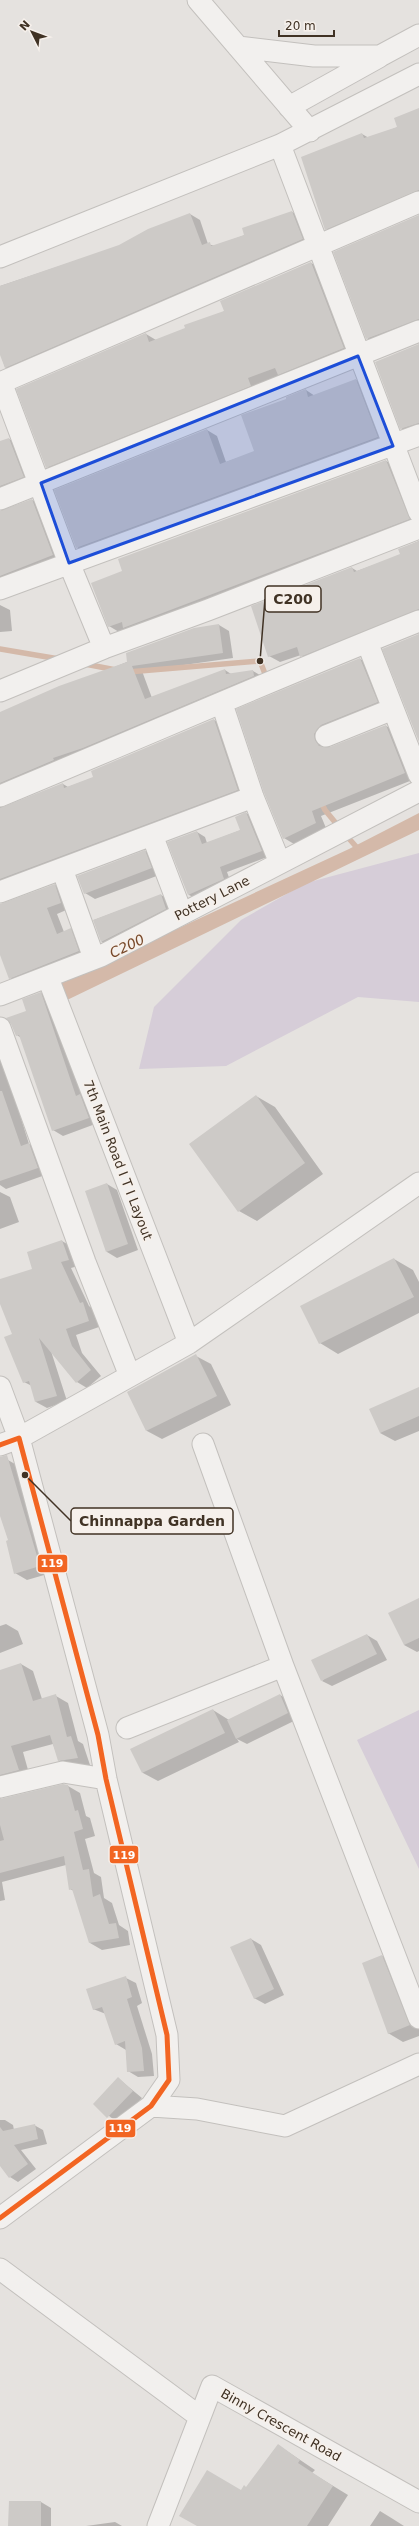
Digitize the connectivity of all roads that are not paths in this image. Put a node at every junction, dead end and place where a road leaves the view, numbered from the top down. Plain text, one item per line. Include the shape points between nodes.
1 (198, 0) edge
2 (419, 35) edge
3 (238, 47) junction
4 (380, 56) junction
5 (419, 74) edge
6 (289, 107) junction
7 (310, 131) junction
8 (280, 145) junction
9 (419, 202) edge
10 (317, 247) junction
11 (0, 257) edge
12 (419, 331) edge
13 (358, 356) junction
14 (1, 382) edge
15 (419, 435) edge
16 (393, 446) junction
17 (41, 483) junction
18 (0, 499) edge
19 (419, 512) edge
20 (419, 528) edge
21 (69, 563) junction
22 (0, 588) edge
23 (419, 621) edge
24 (367, 642) junction
25 (104, 648) junction
26 (0, 691) edge
27 (222, 704) junction
28 (393, 709) junction
29 (326, 736) dead end
30 (419, 775) edge
31 (419, 791) edge
32 (0, 796) edge
33 (253, 797) junction
34 (152, 835) junction
35 (280, 863) junction
36 (62, 869) junction
37 (0, 892) edge
38 (182, 914) junction
39 (94, 958) junction
40 (48, 978) junction
41 (0, 995) edge
42 (0, 1028) edge
43 (419, 1183) edge
44 (189, 1343) junction
45 (130, 1376) junction
46 (0, 1387) edge
47 (9, 1441) edge
48 (203, 1444) dead end
49 (283, 1666) junction
50 (127, 1728) dead end
51 (106, 1779) junction
52 (0, 1787) edge
53 (419, 2018) edge
54 (419, 2064) edge
55 (151, 2106) junction
56 (0, 2218) edge
57 (0, 2269) edge
58 (200, 2417) junction
59 (419, 2502) edge
60 (158, 2526) edge

1 - 3 street
2 - 4 street
3 - 4 street via 314,56
3 - 6 street
4 - 6 street
5 - 7 street
6 - 7 street
7 - 8 street
8 - 10 street
8 - 11 street
9 - 10 street
10 - 13 street
10 - 14 street
12 - 13 street
13 - 16 street
13 - 17 street
14 - 17 street
15 - 16 street
16 - 19 street
16 - 21 street
17 - 18 street
17 - 21 street
20 - 25 street
21 - 22 street
21 - 25 street
23 - 24 street
24 - 27 street
24 - 28 street
25 - 26 street
27 - 32 street
27 - 33 street
28 - 29 street
28 - 30 street
31 - 35 street, Pottery Lane
33 - 34 street
33 - 35 street
34 - 36 street
34 - 38 street
35 - 38 street, Pottery Lane
36 - 37 street
36 - 39 street
38 - 39 street, Pottery Lane
39 - 40 street, Pottery Lane
40 - 41 street, Pottery Lane
40 - 44 street, 7th Main Road I T I Layout
42 - 45 street via 85,1262
43 - 44 street
44 - 45 street
45 - 47 street
46 - 47 street
47 - 51 street via 98,1735
48 - 49 street
49 - 50 street
49 - 53 street
51 - 52 street via 62,1772
51 - 55 street via 167,2035 169,2080
54 - 55 street via 286,2126 197,2109
55 - 56 street
57 - 58 street
58 - 59 street, Binny Crescent Road via 212,2386
58 - 60 street, Binny Crescent Road

